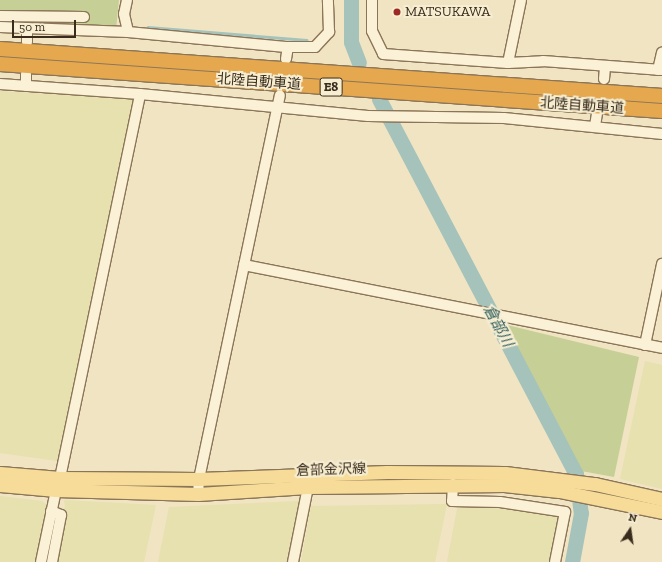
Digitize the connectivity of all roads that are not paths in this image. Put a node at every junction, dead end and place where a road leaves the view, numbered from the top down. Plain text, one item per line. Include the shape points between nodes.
1 (127, 0) edge
2 (328, 0) edge
3 (372, 0) edge
4 (521, 0) edge
5 (0, 16) edge
6 (84, 17) dead end
7 (0, 28) edge
8 (27, 28) junction
9 (128, 32) junction
10 (28, 42) dead end
11 (288, 47) junction
12 (0, 49) edge
13 (662, 52) edge
14 (286, 59) dead end
15 (508, 63) junction
16 (0, 64) edge
17 (605, 67) junction
18 (660, 70) edge
19 (26, 74) dead end
20 (604, 79) dead end
21 (0, 84) edge
22 (26, 86) junction
23 (140, 94) junction
24 (280, 95) dead end
25 (662, 96) edge
26 (278, 107) junction
27 (662, 111) edge
28 (597, 113) dead end
29 (595, 126) junction
30 (662, 134) edge
31 (244, 264) junction
32 (662, 264) edge
33 (645, 345) junction
34 (662, 348) edge
35 (0, 473) edge
36 (199, 479) junction
37 (58, 484) junction
38 (453, 484) junction
39 (0, 485) edge
40 (308, 487) junction
41 (198, 494) junction
42 (662, 499) edge
43 (51, 511) junction
44 (662, 512) edge
45 (41, 562) edge
46 (52, 562) edge
47 (293, 562) edge
48 (555, 562) edge

1 - 9 street via 124,14
2 - 11 street via 329,32 315,47
3 - 15 street via 372,31 383,54
4 - 15 street
5 - 6 street
7 - 8 street
8 - 9 street
8 - 10 street
9 - 11 street
11 - 14 street
12 - 25 highway, 北陸自動車道 / E8
13 - 18 street
15 - 17 street via 543,61
16 - 27 highway, 北陸自動車道 / E8
17 - 18 street
17 - 20 street
19 - 22 street
21 - 22 street
22 - 23 street
23 - 26 street
23 - 37 street
24 - 26 street
26 - 29 street via 368,116 504,118
26 - 31 street
28 - 29 street
29 - 30 street
31 - 33 street
31 - 36 street
32 - 33 street
33 - 34 street
35 - 37 main road, 倉部金沢線
36 - 37 main road, 倉部金沢線
36 - 41 street
36 - 42 main road, 倉部金沢線 via 387,472 505,474 558,478
37 - 39 main road, 倉部金沢線
37 - 41 main road, 倉部金沢線
37 - 43 street
38 - 40 main road, 倉部金沢線
38 - 44 main road, 倉部金沢線 via 504,485 559,491
38 - 48 street via 452,501 500,502 565,512
40 - 41 main road, 倉部金沢線
40 - 47 street
43 - 45 street
43 - 46 street via 61,515

